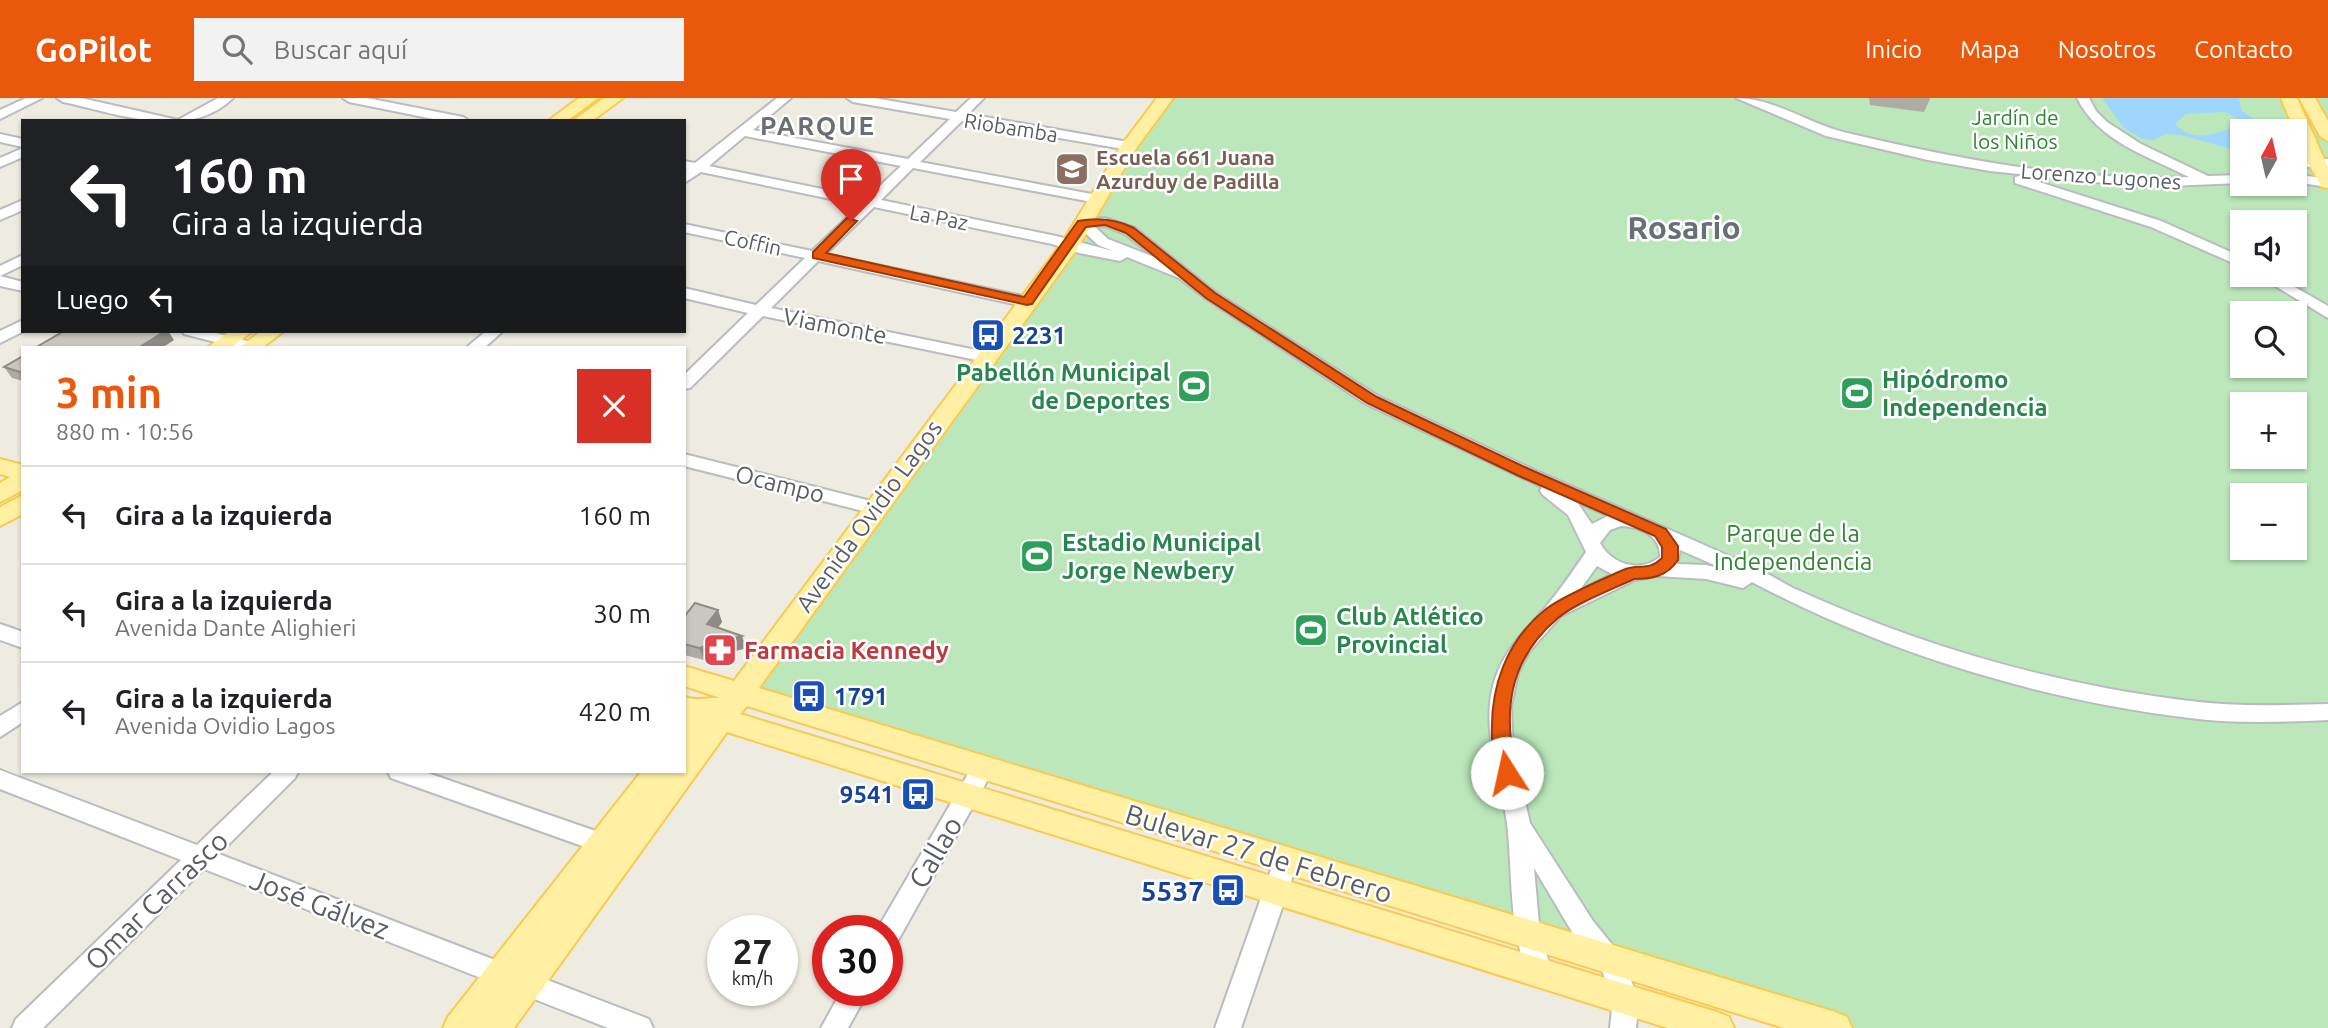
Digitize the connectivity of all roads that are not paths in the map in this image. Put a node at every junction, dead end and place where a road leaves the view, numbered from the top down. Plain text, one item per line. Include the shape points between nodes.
1 (36, 98) edge
2 (63, 98) edge
3 (227, 98) edge
4 (349, 98) edge
5 (410, 98) edge
6 (590, 98) edge
7 (614, 98) edge
8 (785, 98) edge
9 (853, 98) edge
10 (978, 98) edge
11 (1165, 98) edge
12 (1742, 98) edge
13 (2083, 98) edge
14 (2290, 98) edge
15 (2307, 98) edge
16 (394, 107) junction
17 (0, 115) edge
18 (958, 118) junction
19 (163, 119) edge
20 (188, 119) edge
21 (374, 119) edge
22 (453, 119) edge
23 (559, 119) edge
24 (584, 119) edge
25 (743, 132) junction
26 (2328, 136) edge
27 (0, 138) edge
28 (21, 143) edge
29 (1129, 146) junction
30 (21, 153) edge
31 (1938, 158) junction
32 (0, 163) edge
33 (911, 163) junction
34 (2322, 163) edge
35 (691, 166) edge
36 (2230, 179) edge
37 (2307, 180) edge
38 (2208, 181) junction
39 (2328, 183) edge
40 (1097, 199) junction
41 (868, 204) junction
42 (21, 205) edge
43 (0, 216) edge
44 (1083, 223) junction
45 (686, 228) edge
46 (1070, 245) junction
47 (817, 255) junction
48 (2230, 257) edge
49 (21, 260) edge
50 (1166, 265) junction
51 (0, 272) edge
52 (1182, 274) junction
53 (0, 281) edge
54 (21, 286) edge
55 (2284, 287) edge
56 (686, 293) edge
57 (1027, 302) junction
58 (760, 311) junction
59 (2328, 313) edge
60 (21, 326) edge
61 (198, 333) edge
62 (269, 333) edge
63 (493, 333) edge
64 (0, 338) edge
65 (241, 344) edge
66 (476, 346) edge
67 (986, 357) junction
68 (686, 382) edge
69 (686, 461) edge
70 (0, 466) edge
71 (1524, 472) junction
72 (14, 488) edge
73 (875, 508) junction
74 (0, 519) edge
75 (1637, 522) junction
76 (1660, 533) junction
77 (1594, 547) junction
78 (1660, 570) junction
79 (1632, 573) junction
80 (1784, 593) junction
81 (1553, 612) junction
82 (0, 632) edge
83 (21, 639) edge
84 (686, 677) edge
85 (739, 693) junction
86 (21, 712) edge
87 (2328, 712) edge
88 (703, 714) edge
89 (0, 728) edge
90 (686, 734) edge
91 (686, 738) edge
92 (983, 768) junction
93 (287, 773) edge
94 (402, 773) edge
95 (656, 773) edge
96 (661, 773) edge
97 (0, 779) edge
98 (968, 795) junction
99 (1518, 821) junction
100 (602, 843) junction
101 (200, 857) junction
102 (1286, 861) junction
103 (1276, 890) junction
104 (899, 915) edge
105 (1528, 935) junction
106 (1610, 961) junction
107 (1539, 971) junction
108 (514, 979) junction
109 (847, 1006) edge
110 (1625, 1014) edge
111 (24, 1028) edge
112 (460, 1028) edge
113 (494, 1028) edge
114 (640, 1028) edge
115 (834, 1028) edge
116 (1228, 1028) edge
117 (1717, 1028) edge
118 (1835, 1028) edge

1 - 17 street
2 - 19 street
3 - 20 street
4 - 16 street
5 - 16 street
6 - 23 main road
7 - 24 main road
8 - 25 street
9 - 18 street, Riobamba
10 - 18 street
11 - 29 main road, Avenida Ovidio Lagos
12 - 31 street via 1831,133
13 - 38 street via 2094,117 2123,141
14 - 34 main road
15 - 26 main road
16 - 21 street
16 - 22 street
18 - 29 street, Riobamba
18 - 33 street
25 - 33 street
25 - 35 street
27 - 28 street
29 - 40 main road, Avenida Ovidio Lagos
30 - 32 street
31 - 38 street, Lorenzo Lugones via 2109,180
31 - 48 street via 2099,204
33 - 40 street
33 - 41 street
34 - 39 main road
35 - 41 street, La Paz
36 - 38 street, Lorenzo Lugones
37 - 39 street
40 - 44 main road, Avenida Ovidio Lagos
41 - 46 street, La Paz
41 - 47 street
42 - 43 street
44 - 46 main road, Avenida Ovidio Lagos
44 - 50 street via 1103,242
44 - 52 street via 1119,225
45 - 47 street, Coffin
46 - 50 street, La Paz
46 - 57 main road, Avenida Ovidio Lagos
47 - 57 street, Coffin
47 - 58 street
49 - 51 street
50 - 52 street
52 - 71 street via 1372,400
53 - 54 street
55 - 59 street
56 - 58 street, Viamonte
57 - 67 main road, Avenida Ovidio Lagos
58 - 67 street, Viamonte
58 - 68 street
60 - 64 street
61 - 65 street
62 - 65 main road
63 - 66 street
67 - 73 main road, Avenida Ovidio Lagos
69 - 73 street, Ocampo
70 - 72 main road
71 - 75 street
71 - 77 street via 1575,511
72 - 74 main road
73 - 85 main road, Avenida Ovidio Lagos
75 - 76 street
75 - 77 street via 1608,522 1596,529
76 - 78 street via 1670,546 1670,560
76 - 80 street
77 - 79 street via 1611,565
77 - 81 street
78 - 79 street
78 - 80 street via 1706,572
79 - 81 street
80 - 87 street via 1973,663 2130,702 2282,716
81 - 99 street via 1521,646 1508,673 1500,707 1502,750
82 - 83 street
84 - 85 main road, Bulevar 27 de Febrero
85 - 88 main road, Avenida Ovidio Lagos
85 - 92 main road, Bulevar 27 de Febrero
86 - 89 street
88 - 90 main road, Avenida Ovidio Lagos
88 - 91 main road, Avenida Ovidio Lagos
88 - 98 main road, Bulevar 27 de Febrero
92 - 98 street, Callao
92 - 102 main road, Bulevar 27 de Febrero
93 - 101 street, Omar Carrasco
94 - 100 street
95 - 100 main road, Avenida Ovidio Lagos
96 - 108 main road, Avenida Ovidio Lagos
97 - 101 street, José Gálvez
98 - 103 main road, Bulevar 27 de Febrero
98 - 104 street, Callao
99 - 105 street
99 - 106 street via 1577,918
100 - 108 main road, Avenida Ovidio Lagos
101 - 108 street, José Gálvez
101 - 111 street, Omar Carrasco
102 - 103 street
102 - 105 main road, Bulevar 27 de Febrero
103 - 107 main road, Bulevar 27 de Febrero
103 - 116 street
105 - 106 main road, Bulevar 27 de Febrero
105 - 107 street
106 - 110 street
106 - 118 main road, Bulevar 27 de Febrero
107 - 110 main road, Bulevar 27 de Febrero
108 - 112 main road, Avenida Ovidio Lagos
108 - 113 main road, Avenida Ovidio Lagos
108 - 114 street, José Gálvez
109 - 115 street
110 - 117 main road, Bulevar 27 de Febrero

